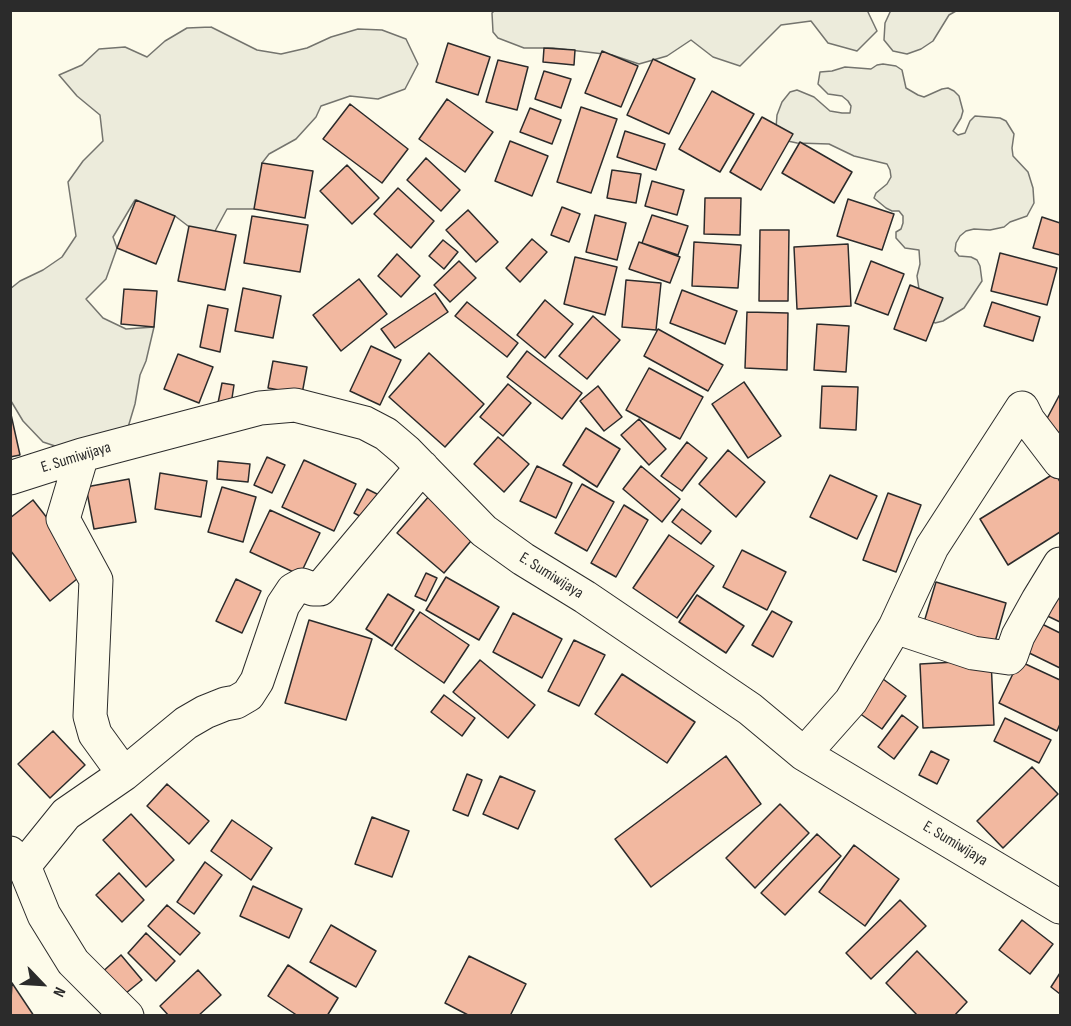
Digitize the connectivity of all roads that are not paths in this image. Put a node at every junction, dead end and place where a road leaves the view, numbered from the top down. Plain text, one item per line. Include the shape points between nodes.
1 (82, 455) junction
2 (1060, 462) edge
3 (422, 467) junction
4 (10, 478) edge
5 (1060, 564) edge
6 (895, 627) junction
7 (804, 754) junction
8 (124, 774) junction
9 (17, 859) edge
10 (1060, 907) edge
11 (127, 1016) edge

1 - 3 street, E. Sumiwijaya via 260,408 295,405 365,423 386,434
1 - 4 street, E. Sumiwijaya
1 - 8 street via 63,519 96,580 90,716 95,734
2 - 6 street via 1022,408 932,547
3 - 7 street, E. Sumiwijaya via 484,531 750,709
3 - 8 street via 320,589 302,585 293,590 283,605 257,681 248,695 186,723
5 - 6 street via 1009,658 973,652
6 - 7 street via 851,701
7 - 10 street, E. Sumiwijaya
8 - 9 street via 66,814
9 - 11 street via 44,915 73,962

